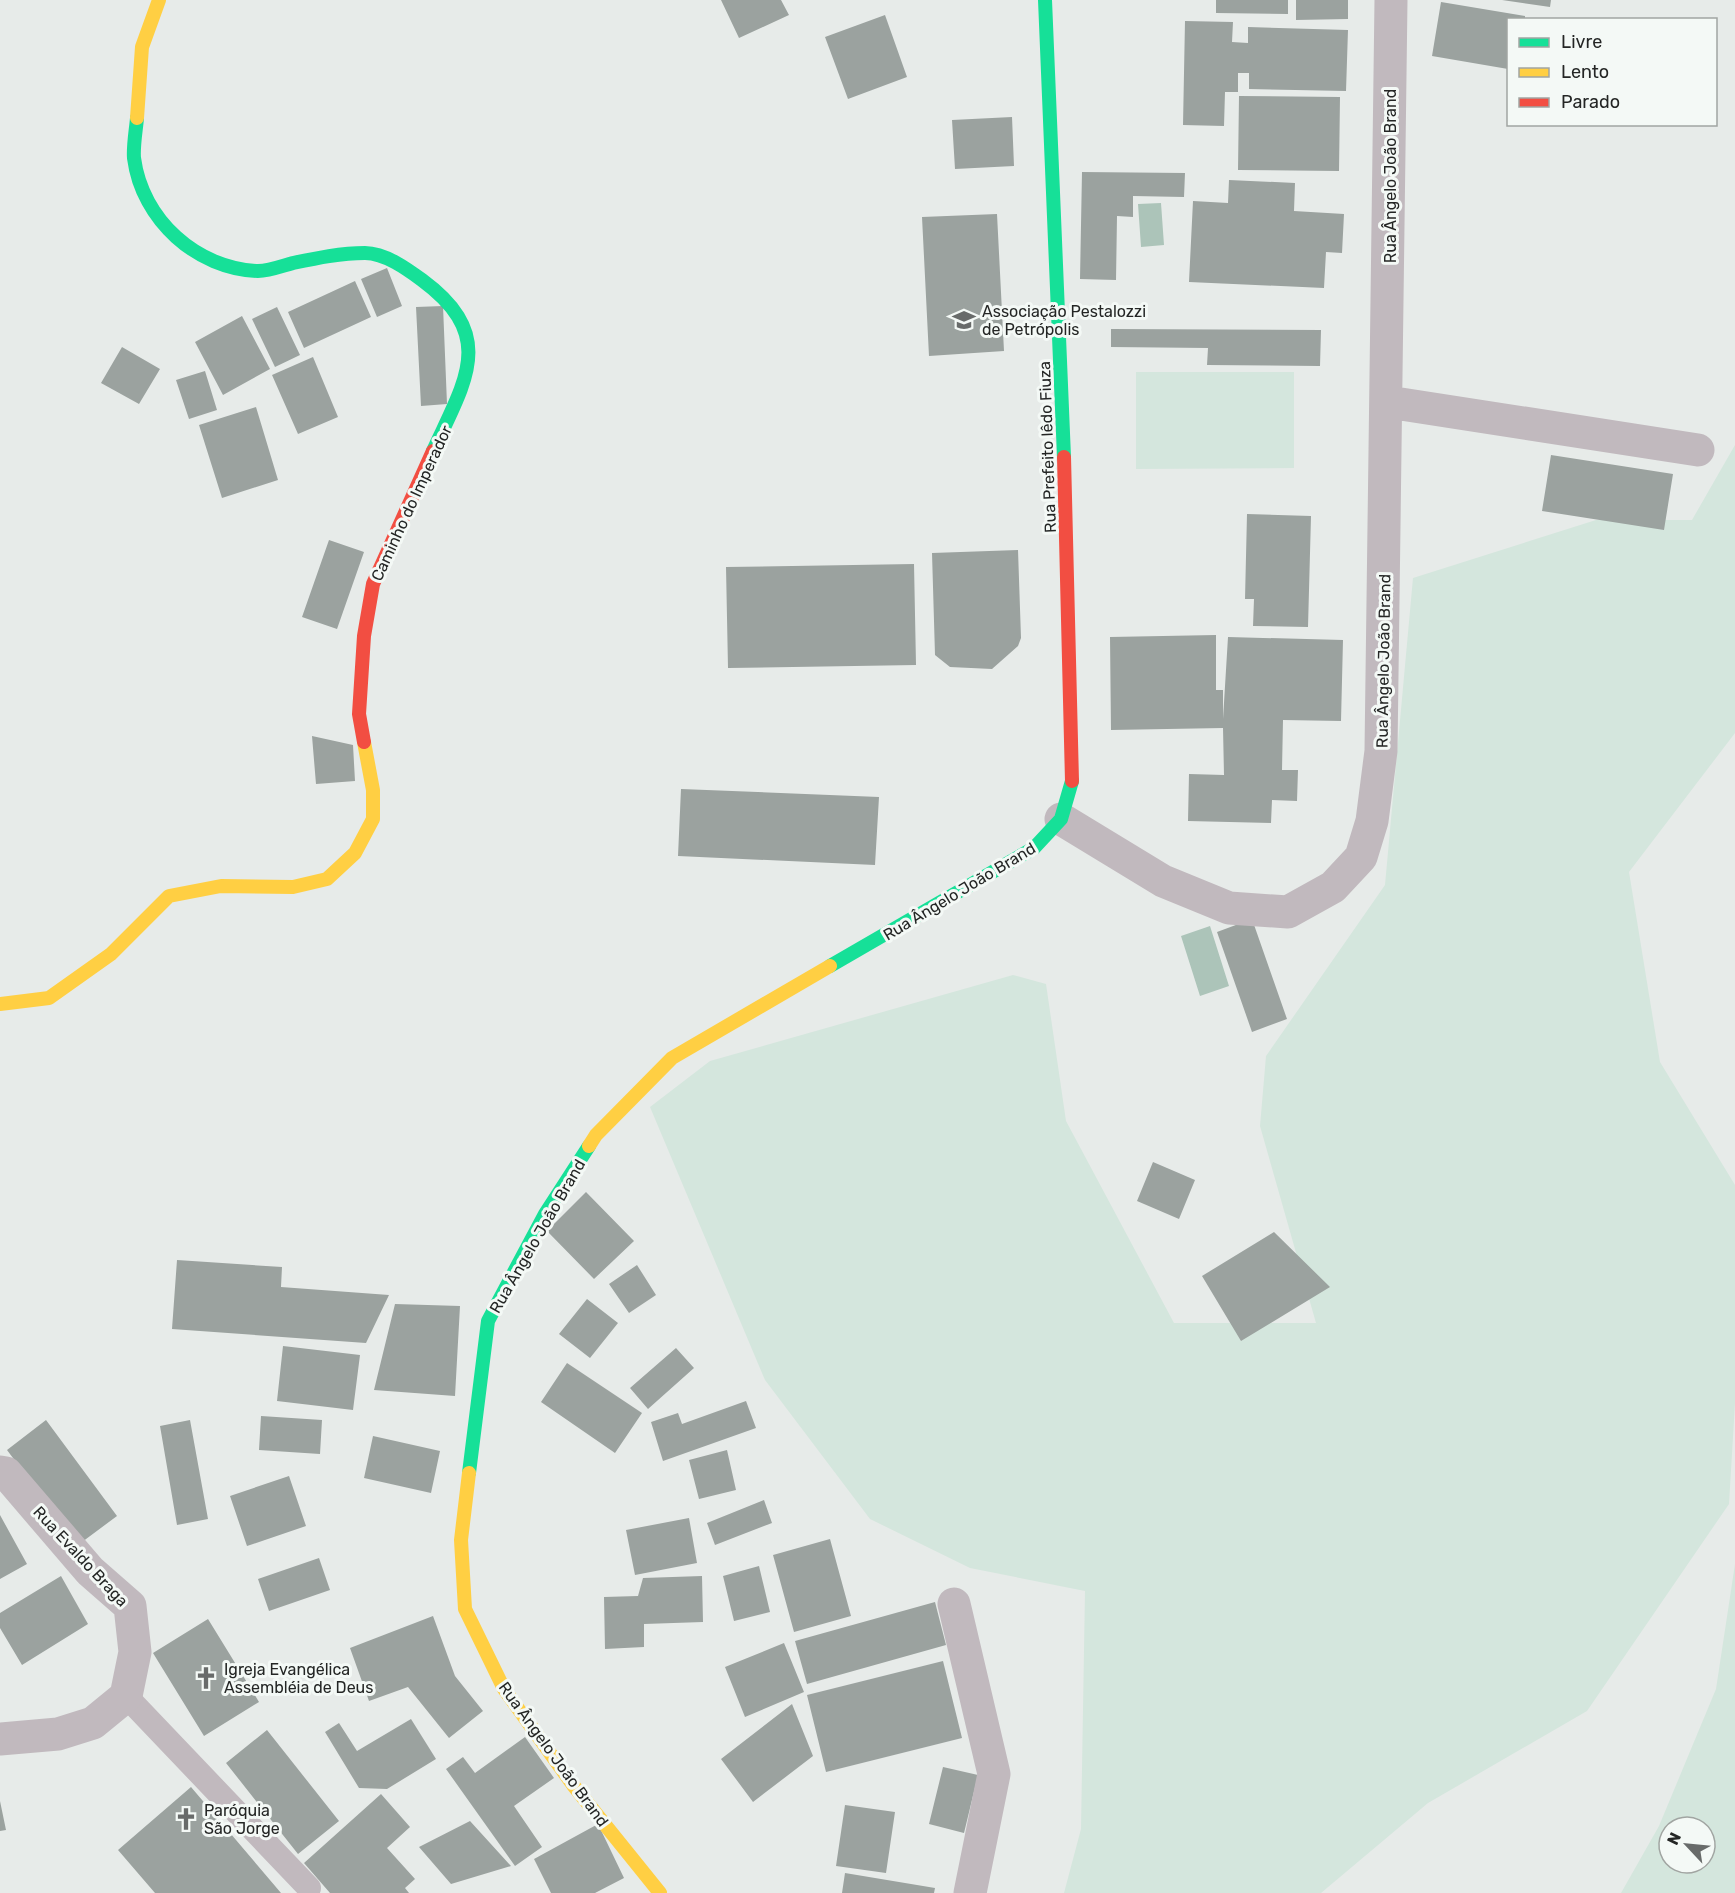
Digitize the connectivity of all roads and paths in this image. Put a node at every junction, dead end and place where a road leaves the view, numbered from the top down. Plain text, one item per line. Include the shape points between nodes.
1 (159, 0) edge
2 (1045, 0) edge
3 (1391, 0) edge
4 (1388, 402) junction
5 (1698, 450) dead end
6 (1061, 819) junction
7 (0, 1004) edge
8 (2, 1467) edge
9 (954, 1604) dead end
10 (126, 1696) junction
11 (0, 1739) edge
12 (309, 1888) dead end
13 (660, 1893) edge
14 (970, 1893) edge

1 - 7 street, Caminho do Imperador via 142,47 134,158 147,201 164,225 191,250 221,266 260,271 326,256 368,253 402,266 460,315 470,350 466,378 373,584 364,636 359,714 373,790 373,819 354,853 327,879 293,887 221,886 169,896 111,954 48,998
2 - 6 street, Rua Prefeito Iêdo Fiuza via 1063,400 1072,779
3 - 4 street, Rua Ângelo João Brand
4 - 5 street
4 - 6 street, Rua Ângelo João Brand via 1381,751 1372,821 1361,857 1334,887 1288,912 1229,908 1163,881
6 - 13 street, Rua Ângelo João Brand via 1034,848 672,1058 596,1135 545,1214 488,1321 461,1540 465,1609 504,1689 573,1785
8 - 10 street, Rua Evaldo Braga via 90,1570 130,1606 135,1652
9 - 14 street via 994,1774
10 - 11 street via 93,1723 57,1734
10 - 12 lane

